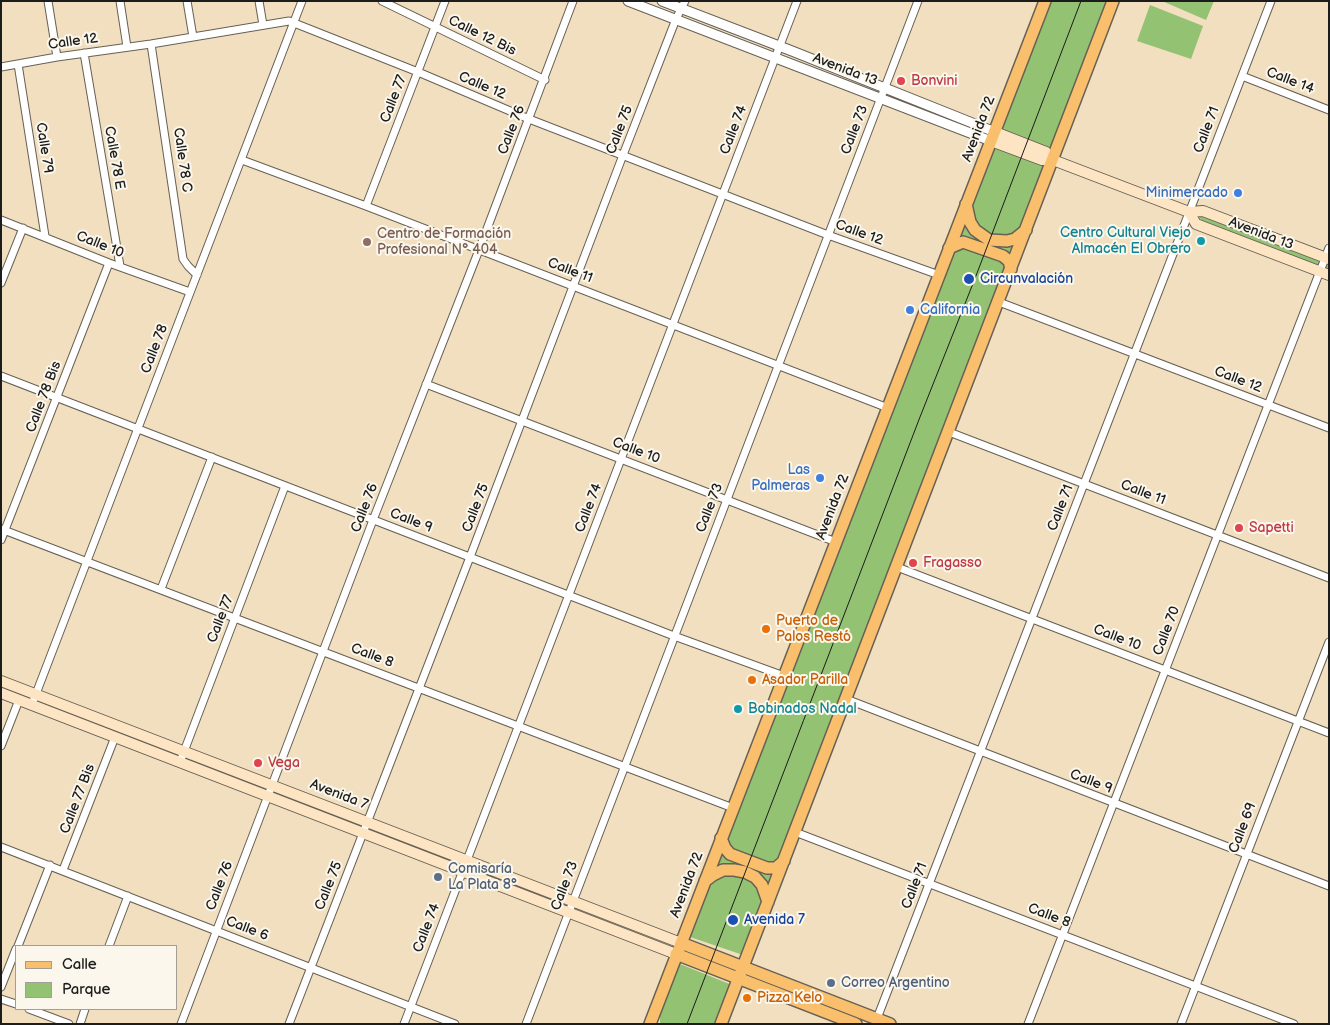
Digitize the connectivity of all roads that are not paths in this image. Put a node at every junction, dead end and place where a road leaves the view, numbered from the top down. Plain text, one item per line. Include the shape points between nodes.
1 (48, 1) edge
2 (120, 1) edge
3 (187, 1) edge
4 (259, 1) edge
5 (302, 1) edge
6 (382, 1) edge
7 (445, 1) edge
8 (573, 1) edge
9 (628, 1) edge
10 (662, 1) edge
11 (797, 1) edge
12 (918, 1) edge
13 (1045, 1) edge
14 (1114, 1) edge
15 (1271, 1) edge
16 (684, 5) edge
17 (676, 19) junction
18 (294, 22) junction
19 (263, 25) junction
20 (435, 27) junction
21 (193, 37) junction
22 (151, 44) junction
23 (780, 46) junction
24 (126, 47) junction
25 (84, 54) junction
26 (58, 57) junction
27 (775, 58) junction
28 (18, 64) junction
29 (1, 67) edge
30 (418, 72) junction
31 (1242, 76) junction
32 (545, 80) junction
33 (884, 89) junction
34 (880, 99) junction
35 (1329, 110) edge
36 (529, 119) junction
37 (993, 136) junction
38 (623, 156) junction
39 (242, 160) junction
40 (1053, 160) junction
41 (723, 194) junction
42 (966, 204) junction
43 (366, 206) junction
44 (1189, 212) junction
45 (1, 220) edge
46 (23, 228) junction
47 (1027, 230) junction
48 (828, 235) junction
49 (46, 236) junction
50 (950, 248) junction
51 (479, 250) junction
52 (1328, 255) edge
53 (109, 263) junction
54 (120, 266) junction
55 (1011, 269) junction
56 (1324, 273) edge
57 (197, 275) junction
58 (939, 275) junction
59 (1, 283) edge
60 (573, 286) junction
61 (190, 292) junction
62 (999, 302) junction
63 (673, 324) junction
64 (1134, 354) junction
65 (778, 365) junction
66 (1, 376) edge
67 (426, 384) junction
68 (58, 398) junction
69 (1268, 405) junction
70 (888, 408) junction
71 (522, 421) junction
72 (138, 428) junction
73 (1329, 428) edge
74 (949, 432) junction
75 (212, 457) junction
76 (621, 459) junction
77 (1084, 484) junction
78 (285, 486) junction
79 (727, 500) junction
80 (373, 520) junction
81 (3, 530) edge
82 (1217, 535) junction
83 (1, 540) edge
84 (836, 542) junction
85 (470, 557) junction
86 (88, 561) junction
87 (897, 567) junction
88 (1329, 578) edge
89 (161, 589) junction
90 (569, 595) junction
91 (235, 618) junction
92 (1032, 619) junction
93 (674, 636) junction
94 (1329, 642) edge
95 (323, 651) junction
96 (1165, 670) junction
97 (784, 676) junction
98 (1, 681) edge
99 (419, 688) junction
100 (1, 693) edge
101 (36, 695) junction
102 (846, 699) junction
103 (19, 700) junction
104 (32, 705) junction
105 (1298, 721) junction
106 (518, 725) junction
107 (1329, 732) edge
108 (115, 737) junction
109 (1, 746) edge
110 (184, 751) junction
111 (980, 752) junction
112 (180, 762) junction
113 (624, 766) junction
114 (272, 786) junction
115 (268, 796) junction
116 (1113, 803) junction
117 (733, 808) junction
118 (368, 822) junction
119 (795, 832) junction
120 (363, 833) junction
121 (721, 838) junction
122 (1, 847) edge
123 (1246, 854) junction
124 (467, 860) junction
125 (784, 861) junction
126 (50, 865) junction
127 (63, 870) junction
128 (462, 871) junction
129 (705, 882) junction
130 (929, 884) junction
131 (1329, 886) edge
132 (128, 896) junction
133 (573, 901) junction
134 (768, 902) junction
135 (568, 912) junction
136 (216, 931) junction
137 (1062, 934) junction
138 (681, 943) junction
139 (18, 945) edge
140 (109, 945) edge
141 (15, 953) edge
142 (676, 954) junction
143 (743, 967) junction
144 (310, 968) junction
145 (739, 979) junction
146 (1196, 986) junction
147 (1, 987) edge
148 (1, 998) edge
149 (15, 1004) edge
150 (410, 1006) junction
151 (32, 1010) edge
152 (85, 1010) edge
153 (652, 1021) edge
154 (876, 1021) edge
155 (69, 1024) edge
156 (80, 1024) edge
157 (181, 1024) edge
158 (289, 1024) edge
159 (404, 1024) edge
160 (455, 1024) edge
161 (526, 1024) edge
162 (721, 1024) edge
163 (856, 1024) edge
164 (890, 1024) edge
165 (1028, 1024) edge
166 (1181, 1024) edge
167 (1294, 1024) edge

1 - 26 street
2 - 24 street
3 - 21 street
4 - 19 street
5 - 18 street, Calle 78
6 - 20 street, Calle 12 Bis
7 - 20 street, Calle 77
8 - 32 street, Calle 76
9 - 17 street, Avenida 13
10 - 16 street, Avenida 13
11 - 23 street, Calle 74
12 - 33 street, Calle 73
13 - 37 main road, Avenida 72
14 - 40 main road
15 - 31 street, Calle 71
16 - 17 street, Calle 75
16 - 23 street, Avenida 13
17 - 27 street, Avenida 13
17 - 38 street, Calle 75
18 - 19 street, Calle 12
18 - 30 street, Calle 12
18 - 39 street, Calle 78
19 - 21 street, Calle 12
20 - 30 street, Calle 77
20 - 32 street, Calle 12 Bis
21 - 22 street, Calle 12
22 - 24 street, Calle 12
22 - 57 street, Calle 78 C via 183,258
23 - 27 street, Calle 74
23 - 33 street, Avenida 13
24 - 25 street, Calle 12
25 - 26 street, Calle 12
25 - 54 street, Calle 78 E
26 - 28 street, Calle 12
27 - 34 street, Avenida 13
27 - 41 street, Calle 74
28 - 29 street, Calle 12
28 - 49 street, Calle 79
30 - 36 street, Calle 12
30 - 43 street, Calle 77
31 - 35 street, Calle 14
31 - 44 street, Calle 71
32 - 36 street, Calle 76
33 - 34 street, Calle 73
33 - 37 street, Avenida 13
34 - 37 street, Avenida 13
34 - 48 street, Calle 73
36 - 38 street, Calle 12
36 - 51 street, Calle 76
37 - 40 main road, Avenida 13 via 1046,152
37 - 42 main road, Avenida 72
38 - 41 street, Calle 12
38 - 60 street, Calle 75
39 - 43 street, Calle 11
39 - 57 street, Calle 78
40 - 44 main road, Avenida 13
40 - 47 main road
41 - 48 street, Calle 12
41 - 63 street, Calle 74
42 - 47 main road via 975,230 989,240 1007,242
42 - 50 main road, Avenida 72
43 - 51 street, Calle 11
44 - 52 main road, Avenida 13 via 1203,211
44 - 56 main road, Avenida 13 via 1196,224
44 - 64 street, Calle 71
45 - 46 street, Calle 10
46 - 49 street, Calle 10
46 - 59 street
47 - 55 main road
48 - 58 street, Calle 12
48 - 65 street, Calle 73
49 - 53 street, Calle 10
50 - 55 main road via 963,242 1003,256
50 - 58 main road, Avenida 72
51 - 60 street, Calle 11
51 - 67 street, Calle 76
52 - 56 street, Calle 70
53 - 54 street, Calle 10
53 - 68 street, Calle 78 Bis
54 - 61 street, Calle 10
55 - 62 main road
56 - 69 street, Calle 70
57 - 61 street, Calle 78
58 - 70 main road, Avenida 72
60 - 63 street, Calle 11
60 - 71 street, Calle 75
61 - 72 street, Calle 78
62 - 64 street, Calle 12
62 - 74 main road
63 - 65 street, Calle 11
63 - 76 street, Calle 74
64 - 69 street, Calle 12
64 - 77 street, Calle 71
65 - 70 street, Calle 11
65 - 79 street, Calle 73
66 - 68 street, Calle 9
67 - 71 street, Calle 10
67 - 80 street, Calle 76
68 - 72 street, Calle 9
68 - 81 street, Calle 78 Bis
69 - 73 street, Calle 12
69 - 82 street, Calle 70
70 - 84 main road, Avenida 72
71 - 76 street, Calle 10
71 - 85 street, Calle 75
72 - 75 street, Calle 9
72 - 86 street, Calle 78
74 - 77 street, Calle 11
74 - 87 main road
75 - 78 street, Calle 9
75 - 89 street
76 - 79 street, Calle 10
76 - 90 street, Calle 74
77 - 82 street, Calle 11
77 - 92 street, Calle 71
78 - 80 street, Calle 9
78 - 91 street, Calle 77
79 - 84 street, Calle 10
79 - 93 street, Calle 73
80 - 85 street, Calle 9
80 - 95 street, Calle 76
81 - 83 street, Calle 78 Bis
81 - 86 street, Calle 8
82 - 88 street, Calle 11
82 - 96 street, Calle 70
84 - 97 main road, Avenida 72
85 - 90 street, Calle 9
85 - 99 street, Calle 75
86 - 89 street, Calle 8
86 - 101 street, Calle 78
87 - 92 street, Calle 10
87 - 102 main road
89 - 91 street, Calle 8
90 - 93 street, Calle 9
90 - 106 street, Calle 74
91 - 95 street, Calle 8
91 - 110 street, Calle 77
92 - 96 street, Calle 10
92 - 111 street, Calle 71
93 - 97 street, Calle 9
93 - 113 street, Calle 73
94 - 105 street, Calle 69
95 - 99 street, Calle 8
95 - 114 street, Calle 76
96 - 105 street, Calle 10
96 - 116 street, Calle 70
97 - 117 main road, Avenida 72
98 - 101 main road, Avenida 7
99 - 106 street, Calle 8
99 - 118 street, Calle 75
100 - 103 main road, Avenida 7
101 - 104 street, Calle 78
101 - 110 main road, Avenida 7
102 - 111 street, Calle 9
102 - 119 main road
103 - 104 main road, Avenida 7
103 - 109 street
104 - 108 main road, Avenida 7
105 - 107 street, Calle 10
105 - 123 street, Calle 69
106 - 113 street, Calle 8
106 - 124 street, Calle 74
108 - 112 main road, Avenida 7
108 - 127 street, Calle 77 Bis
110 - 112 street, Calle 77
110 - 114 main road, Avenida 7
111 - 116 street, Calle 9
111 - 130 street, Calle 71
112 - 115 main road, Avenida 7
113 - 117 street, Calle 8
113 - 133 street, Calle 73
114 - 115 street, Calle 76
114 - 118 main road, Avenida 7
115 - 120 main road, Avenida 7
115 - 136 street, Calle 76
116 - 123 street, Calle 9
116 - 137 street, Calle 70
117 - 121 main road, Avenida 72
118 - 120 street, Calle 75
118 - 124 main road, Avenida 7
119 - 125 main road
119 - 130 street, Calle 8
120 - 128 main road, Avenida 7
120 - 144 street, Calle 75
121 - 125 main road via 730,854 767,868 776,868
121 - 129 main road, Avenida 72
122 - 126 street, Calle 6
123 - 131 street, Calle 9
123 - 146 street, Calle 69
124 - 128 street, Calle 74
124 - 133 main road, Avenida 7
125 - 134 main road
126 - 127 street, Calle 6
126 - 139 street
127 - 132 street, Calle 6
128 - 135 main road, Avenida 7
128 - 150 street, Calle 74
129 - 134 main road via 724,870 745,872 762,885
129 - 138 main road, Avenida 72
130 - 137 street, Calle 8
130 - 154 street, Calle 71
132 - 136 street, Calle 6
132 - 140 street
133 - 135 street, Calle 73
133 - 138 main road, Avenida 7
134 - 143 main road
135 - 142 main road, Avenida 7
135 - 161 street, Calle 73
136 - 144 street, Calle 6
136 - 157 street, Calle 76
137 - 146 street, Calle 8
137 - 165 street, Calle 70
138 - 142 main road, Avenida 72
138 - 143 main road, Avenida 7
141 - 147 street
142 - 145 main road, Avenida 7
142 - 153 main road, Avenida 72
143 - 145 main road
143 - 154 main road, Avenida 7
144 - 150 street, Calle 6
144 - 158 street, Calle 75
145 - 162 main road
145 - 163 main road, Avenida 7
146 - 166 street, Calle 69
146 - 167 street, Calle 8
148 - 149 street
150 - 159 street, Calle 74
150 - 160 street, Calle 6
151 - 155 street
152 - 156 street
154 - 164 main road, Avenida 7

